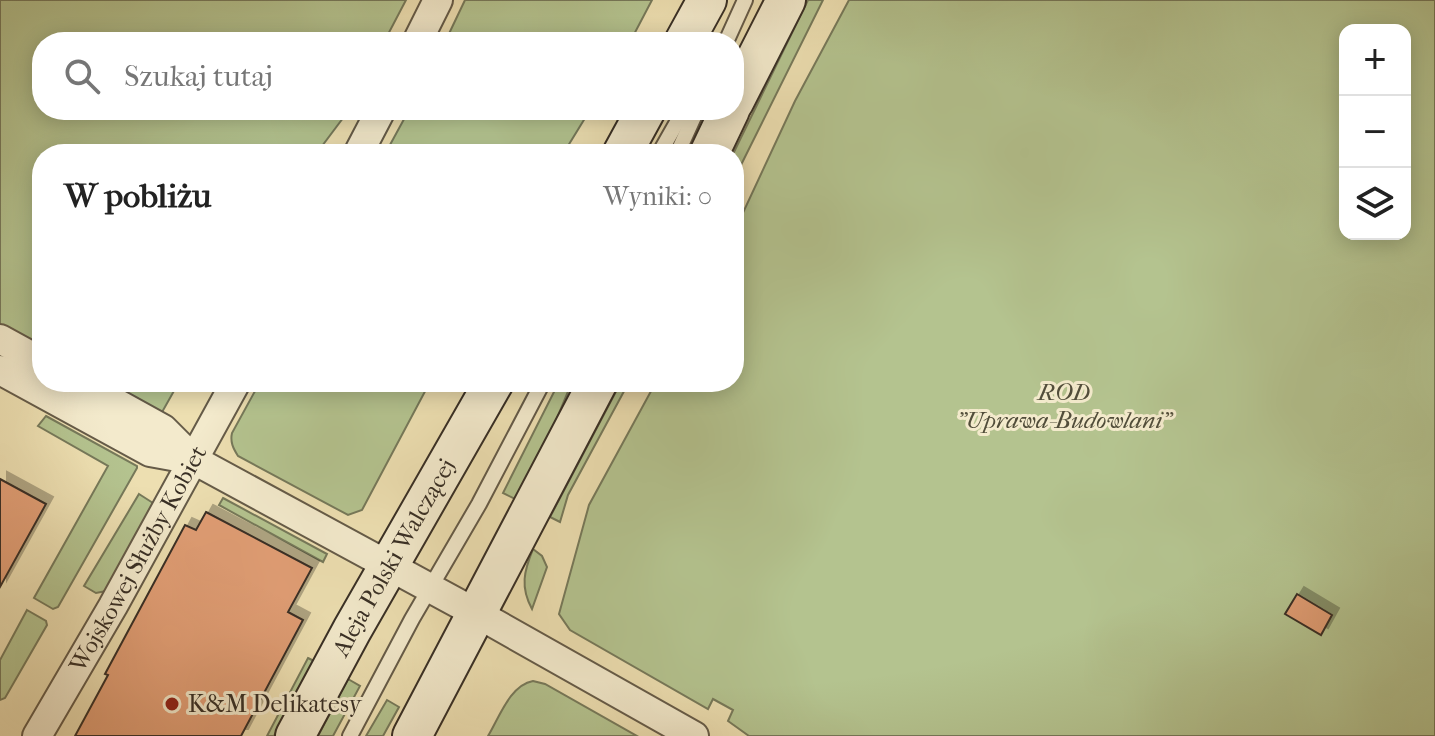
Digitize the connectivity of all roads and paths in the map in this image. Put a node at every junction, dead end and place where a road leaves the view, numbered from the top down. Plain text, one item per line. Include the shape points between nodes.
1 (438, 0) edge
2 (745, 0) edge
3 (786, 0) edge
4 (721, 11) edge
5 (422, 32) edge
6 (696, 32) edge
7 (724, 32) edge
8 (744, 82) edge
9 (376, 120) edge
10 (641, 120) edge
11 (678, 120) edge
12 (692, 120) edge
13 (725, 120) edge
14 (363, 144) edge
15 (627, 144) edge
16 (665, 144) edge
17 (682, 144) edge
18 (714, 144) edge
19 (0, 339) edge
20 (32, 357) edge
21 (0, 370) edge
22 (32, 387) edge
23 (40, 392) edge
24 (96, 392) edge
25 (231, 392) edge
26 (488, 392) edge
27 (538, 392) edge
28 (591, 392) edge
29 (194, 460) junction
30 (390, 565) junction
31 (431, 588) junction
32 (476, 613) junction
33 (37, 736) edge
34 (295, 736) edge
35 (350, 736) edge
36 (412, 736) edge
37 (694, 736) edge

1 - 5 street
2 - 4 lane
3 - 8 main road
4 - 6 main road
4 - 7 lane
9 - 14 street
10 - 15 main road
11 - 16 lane
12 - 17 lane
13 - 18 main road
19 - 20 street
21 - 22 street
23 - 29 street via 150,452
24 - 29 street via 163,429
25 - 29 street, Wojskowej Służby Kobiet
26 - 30 main road, Aleja Polski Walczącej
27 - 31 lane
28 - 32 main road
29 - 30 street
29 - 33 street, Wojskowej Służby Kobiet
30 - 31 street
30 - 34 main road, Aleja Polski Walczącej
31 - 32 street
31 - 35 lane
32 - 36 main road
32 - 37 street

